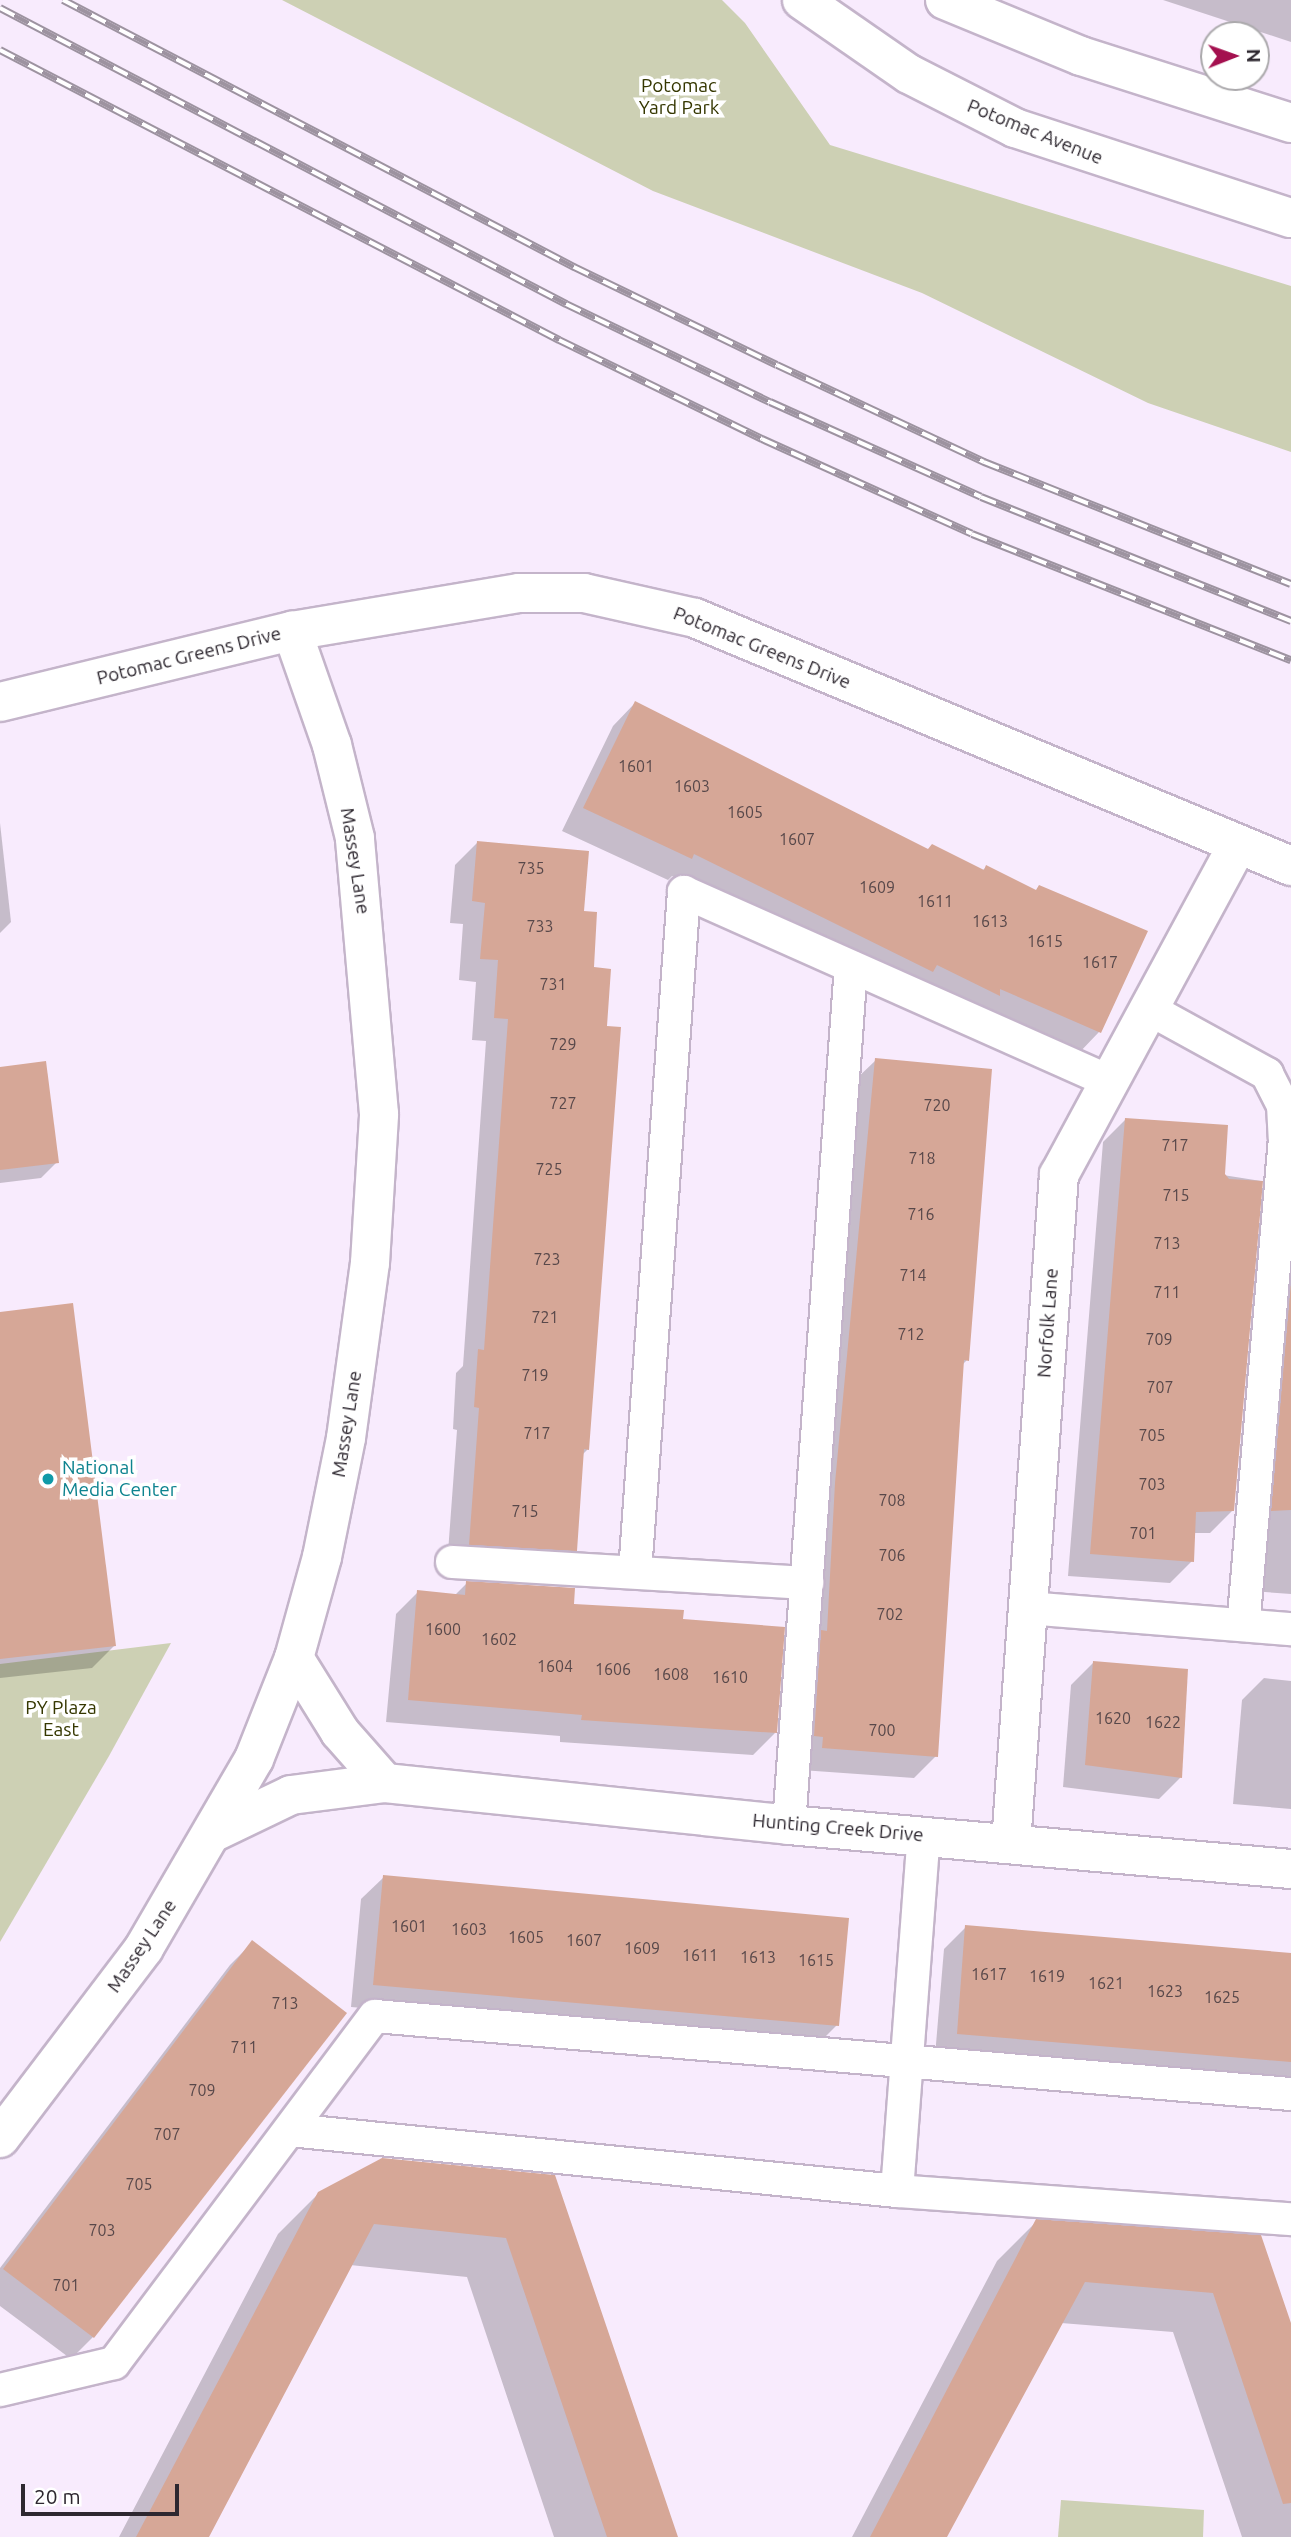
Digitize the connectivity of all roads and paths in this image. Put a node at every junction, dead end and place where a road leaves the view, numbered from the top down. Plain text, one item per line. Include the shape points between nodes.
1 (802, 0) edge
2 (946, 0) edge
3 (1291, 123) edge
4 (1291, 218) edge
5 (292, 631) junction
6 (0, 702) edge
7 (1236, 846) junction
8 (1291, 866) edge
9 (851, 967) junction
10 (1149, 1009) junction
11 (1110, 1081) junction
12 (452, 1562) dead end
13 (635, 1572) junction
14 (807, 1583) junction
15 (1028, 1608) junction
16 (1243, 1625) junction
17 (1291, 1629) edge
18 (293, 1658) junction
19 (385, 1783) junction
20 (789, 1825) junction
21 (216, 1831) junction
22 (925, 1836) junction
23 (1011, 1844) junction
24 (1291, 1870) edge
25 (907, 2060) junction
26 (1291, 2094) edge
27 (290, 2130) junction
28 (0, 2138) edge
29 (897, 2191) junction
30 (1291, 2219) edge
31 (0, 2390) edge

1 - 4 street, Potomac Avenue via 909,74 1015,128
2 - 3 street via 1069,51
5 - 6 street, Potomac Greens Drive
5 - 7 street, Potomac Greens Drive via 519,593 584,593 635,601 695,618
5 - 18 street, Massey Lane via 332,745 355,838 379,1114 370,1263 346,1438 322,1557
7 - 8 street, Potomac Greens Drive
7 - 10 street, Norfolk Lane
9 - 11 lane
9 - 13 lane via 684,892
9 - 14 lane
10 - 11 street, Norfolk Lane
10 - 16 lane via 1266,1074 1283,1105 1285,1138
11 - 15 street, Norfolk Lane via 1059,1175
12 - 13 lane
13 - 14 lane
14 - 20 lane
15 - 16 lane
15 - 23 street, Norfolk Lane
16 - 17 lane
18 - 19 street via 340,1732
18 - 21 street, Massey Lane via 254,1759
19 - 20 street, Hunting Creek Drive
19 - 21 street, Hunting Creek Drive via 291,1796
20 - 22 street, Hunting Creek Drive
21 - 28 street, Massey Lane via 144,1948
22 - 23 street, Hunting Creek Drive
22 - 25 lane
23 - 24 street, Hunting Creek Drive
25 - 26 lane
25 - 27 lane via 375,2016
25 - 29 lane
27 - 29 lane
27 - 31 lane via 114,2363
29 - 30 lane

